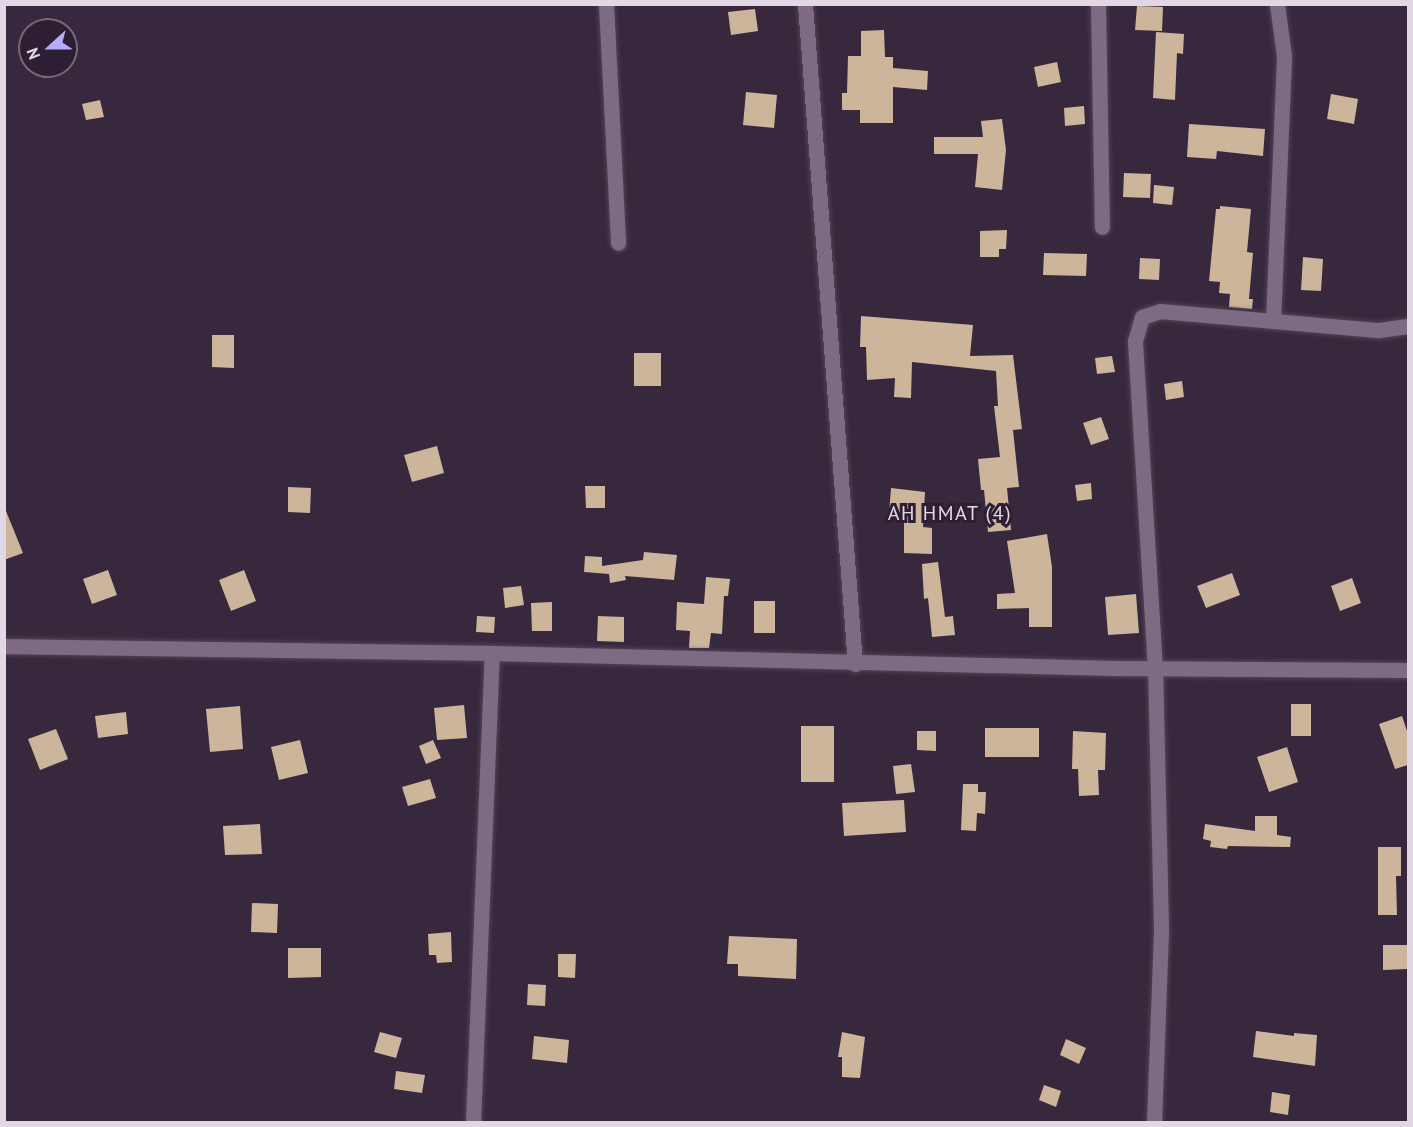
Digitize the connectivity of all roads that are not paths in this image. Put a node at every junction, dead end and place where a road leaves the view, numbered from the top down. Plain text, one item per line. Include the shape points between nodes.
1 (606, 4) edge
2 (806, 4) edge
3 (1098, 4) edge
4 (1277, 4) edge
5 (1102, 227) dead end
6 (618, 243) dead end
7 (1273, 321) junction
8 (1408, 326) edge
9 (4, 646) edge
10 (492, 653) junction
11 (855, 664) junction
12 (1155, 669) junction
13 (1408, 669) edge
14 (473, 1122) edge
15 (1154, 1122) edge

1 - 6 street
2 - 11 street
3 - 5 street
4 - 7 street via 1284,56
7 - 8 street via 1379,330
7 - 12 street via 1160,311 1142,317 1135,341
9 - 10 street
10 - 11 street
10 - 14 street
11 - 12 street
12 - 13 street
12 - 15 street via 1161,928

